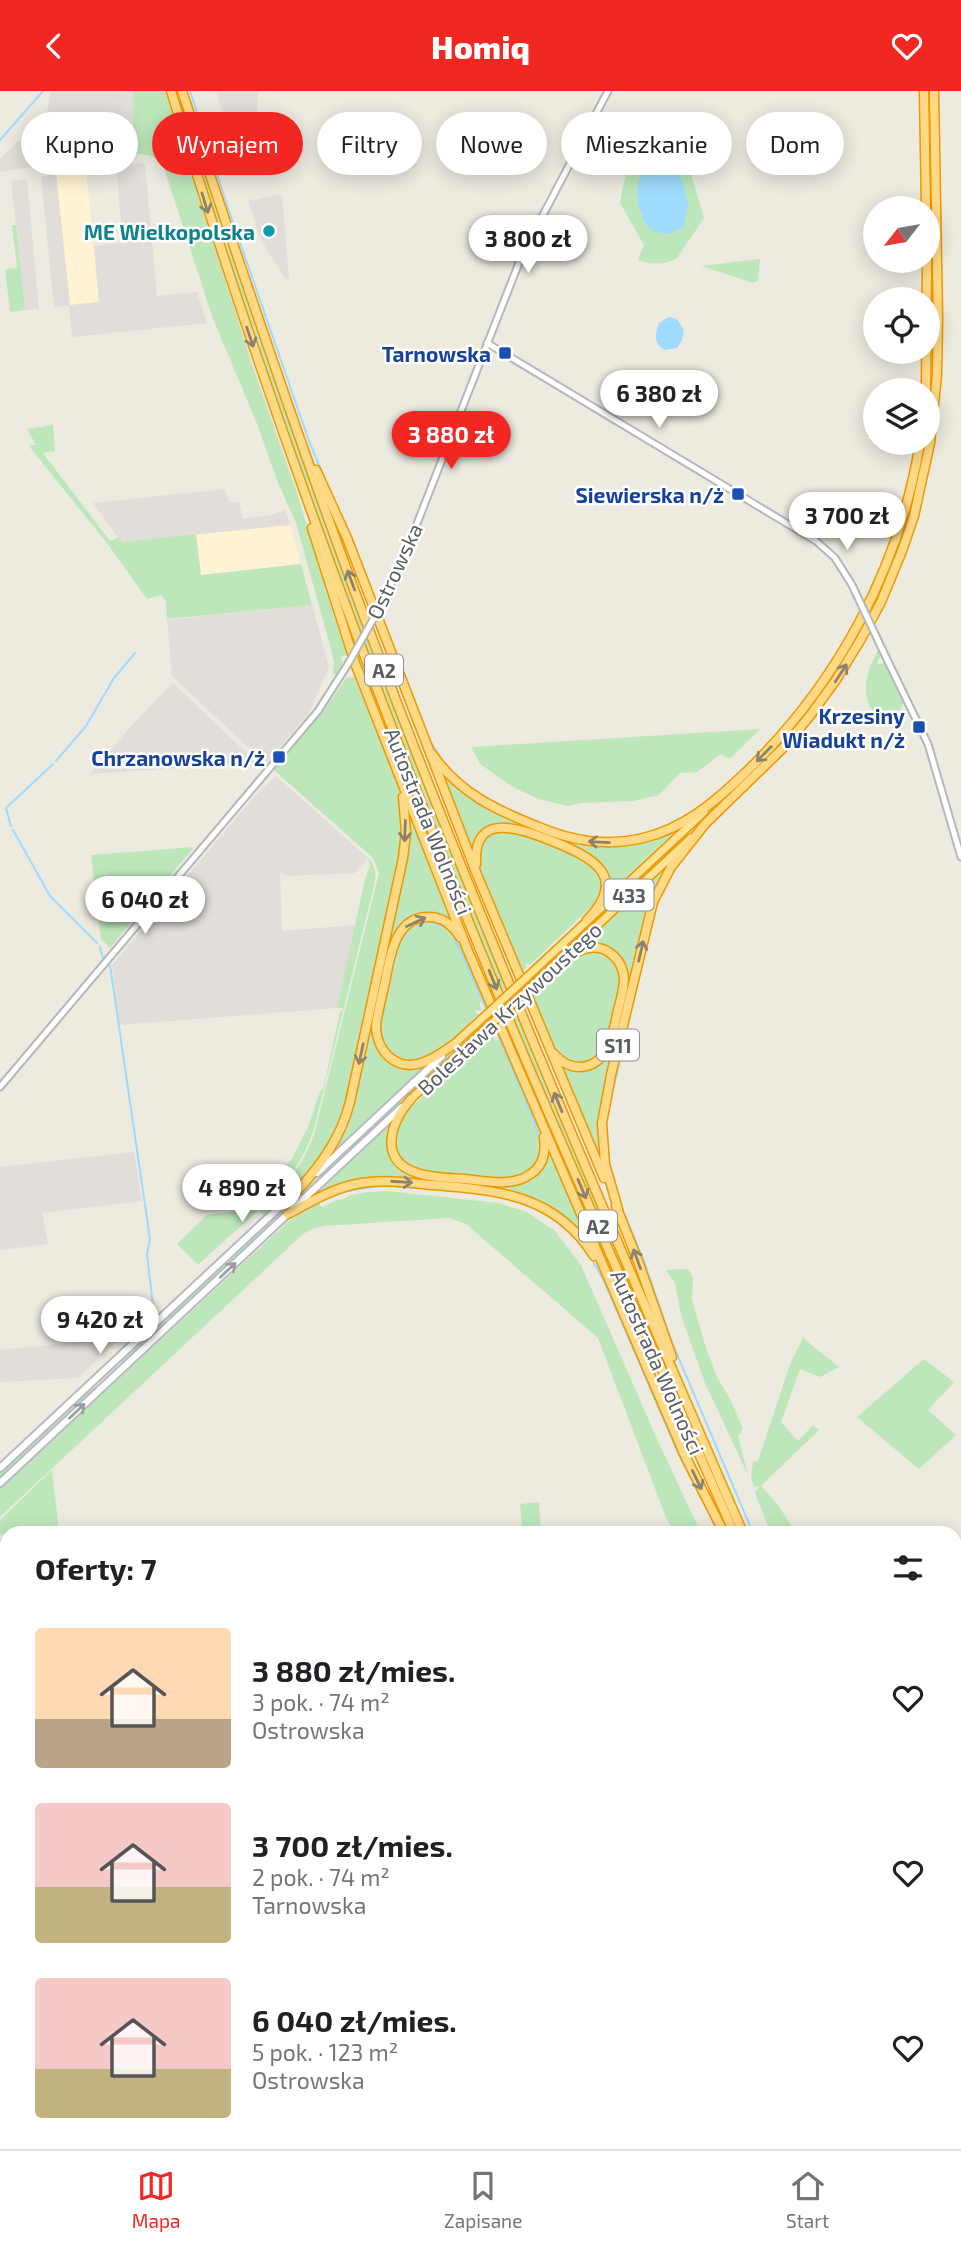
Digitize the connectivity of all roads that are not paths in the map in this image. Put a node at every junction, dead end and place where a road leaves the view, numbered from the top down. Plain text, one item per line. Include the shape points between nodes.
1 (171, 91) edge
2 (182, 91) edge
3 (608, 91) edge
4 (924, 91) edge
5 (934, 91) edge
6 (926, 196) edge
7 (927, 273) edge
8 (487, 343) junction
9 (926, 378) edge
10 (293, 420) junction
11 (918, 455) edge
12 (305, 494) junction
13 (420, 731) junction
14 (394, 764) junction
15 (715, 802) junction
16 (705, 824) junction
17 (961, 857) edge
18 (478, 877) junction
19 (587, 920) junction
20 (468, 951) junction
21 (554, 966) junction
22 (544, 1038) junction
23 (453, 1045) junction
24 (0, 1087) edge
25 (411, 1099) junction
26 (533, 1105) junction
27 (298, 1190) junction
28 (618, 1209) junction
29 (288, 1214) junction
30 (610, 1283) junction
31 (683, 1396) junction
32 (0, 1468) edge
33 (0, 1483) edge
34 (720, 1526) edge
35 (731, 1526) edge
36 (740, 1526) edge

1 -> 12 highway, Autostrada Wolności / A2
2 - 10 highway, Autostrada Wolności / A2
3 - 8 street, Ostrowska via 522,255
4 - 6 highway
16 -> 5 highway, Bolesława Krzywoustego / S11 via 777,755 829,691 874,616 909,531 926,465 937,384
7 - 9 highway
8 - 17 street, bridge via 816,541 835,558 928,744
8 - 24 street, Ostrowska, bridge via 402,562 318,711
10 - 13 highway via 345,533
31 -> 10 highway, Autostrada Wolności / A2 via 477,906
11 -> 15 highway, Bolesława Krzywoustego via 894,545 846,647 799,715
12 - 14 highway via 343,631
12 -> 35 highway, Autostrada Wolności / A2 via 493,981
15 -> 13 highway via 673,827 642,838 613,843 570,838 502,812 468,793 443,768
13 - 18 highway
14 - 20 highway
14 -> 27 highway via 405,807 404,852 352,1094 332,1147
15 - 19 highway, Bolesława Krzywoustego
16 - 21 highway, Bolesława Krzywoustego / 433
28 -> 16 highway, S11 via 602,1143 611,1075 653,902 671,867
18 - 19 highway via 477,846 496,828 516,828 561,844 589,857 603,875 603,898
18 - 22 highway
19 - 23 highway, Bolesława Krzywoustego, bridge
23 -> 20 highway via 423,1063 400,1064 379,1045 377,1016 392,947 410,923 426,917 443,920
20 - 26 highway
21 - 22 highway via 582,949 602,949 619,962 623,987 610,1044 596,1062 582,1067 566,1065
21 - 25 highway, Bolesława Krzywoustego / 433, bridge
22 - 28 highway
23 - 27 main road, Bolesława Krzywoustego
25 - 26 highway via 391,1133 393,1151 403,1165 422,1175 498,1182 525,1178 542,1159 544,1138
25 - 29 main road, Bolesława Krzywoustego / 433
26 - 30 highway
27 - 32 main road, Bolesława Krzywoustego
31 -> 28 highway, S11
29 -> 30 highway via 332,1192 369,1182 504,1192 540,1206 570,1227
33 -> 29 main road, Bolesława Krzywoustego / 433
30 -> 34 highway
31 - 36 highway, Autostrada Wolności / A2

